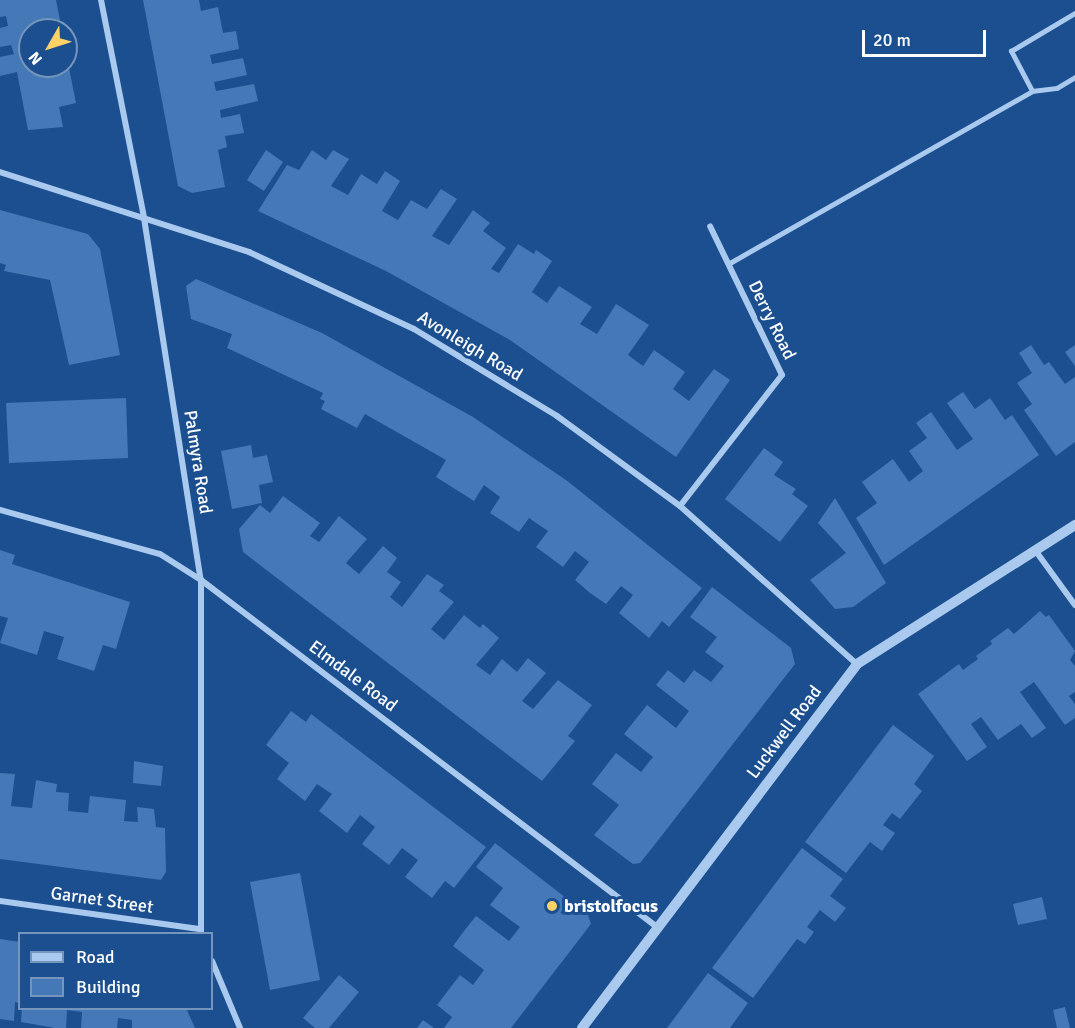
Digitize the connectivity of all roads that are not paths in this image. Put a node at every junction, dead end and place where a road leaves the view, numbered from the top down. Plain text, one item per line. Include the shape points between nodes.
1 (100, 0) edge
2 (1075, 13) edge
3 (1075, 77) edge
4 (1032, 91) junction
5 (0, 172) edge
6 (144, 218) junction
7 (710, 226) dead end
8 (728, 264) junction
9 (680, 506) junction
10 (0, 510) edge
11 (1075, 525) edge
12 (1035, 550) junction
13 (201, 580) junction
14 (1075, 604) edge
15 (857, 664) junction
16 (0, 902) edge
17 (657, 927) junction
18 (200, 931) edge
19 (213, 963) edge
20 (240, 1028) edge
21 (582, 1028) edge

1 - 6 street, Palmyra Road
2 - 4 lane via 1011,51
3 - 4 lane via 1057,88
4 - 8 lane
5 - 6 street, Avonleigh Road
6 - 9 street, Avonleigh Road via 249,252 414,329 557,416
6 - 13 street, Palmyra Road
7 - 8 street, Derry Road
8 - 9 street, Derry Road via 782,375
9 - 15 street, Avonleigh Road
10 - 13 street, Elmdale Road via 160,554
11 - 12 street, Luckwell Road
12 - 14 street
12 - 15 street, Luckwell Road
13 - 17 street, Elmdale Road
13 - 18 street, Palmyra Road
15 - 17 street, Luckwell Road
16 - 18 street, Garnet Street
17 - 21 street, Luckwell Road
19 - 20 street

